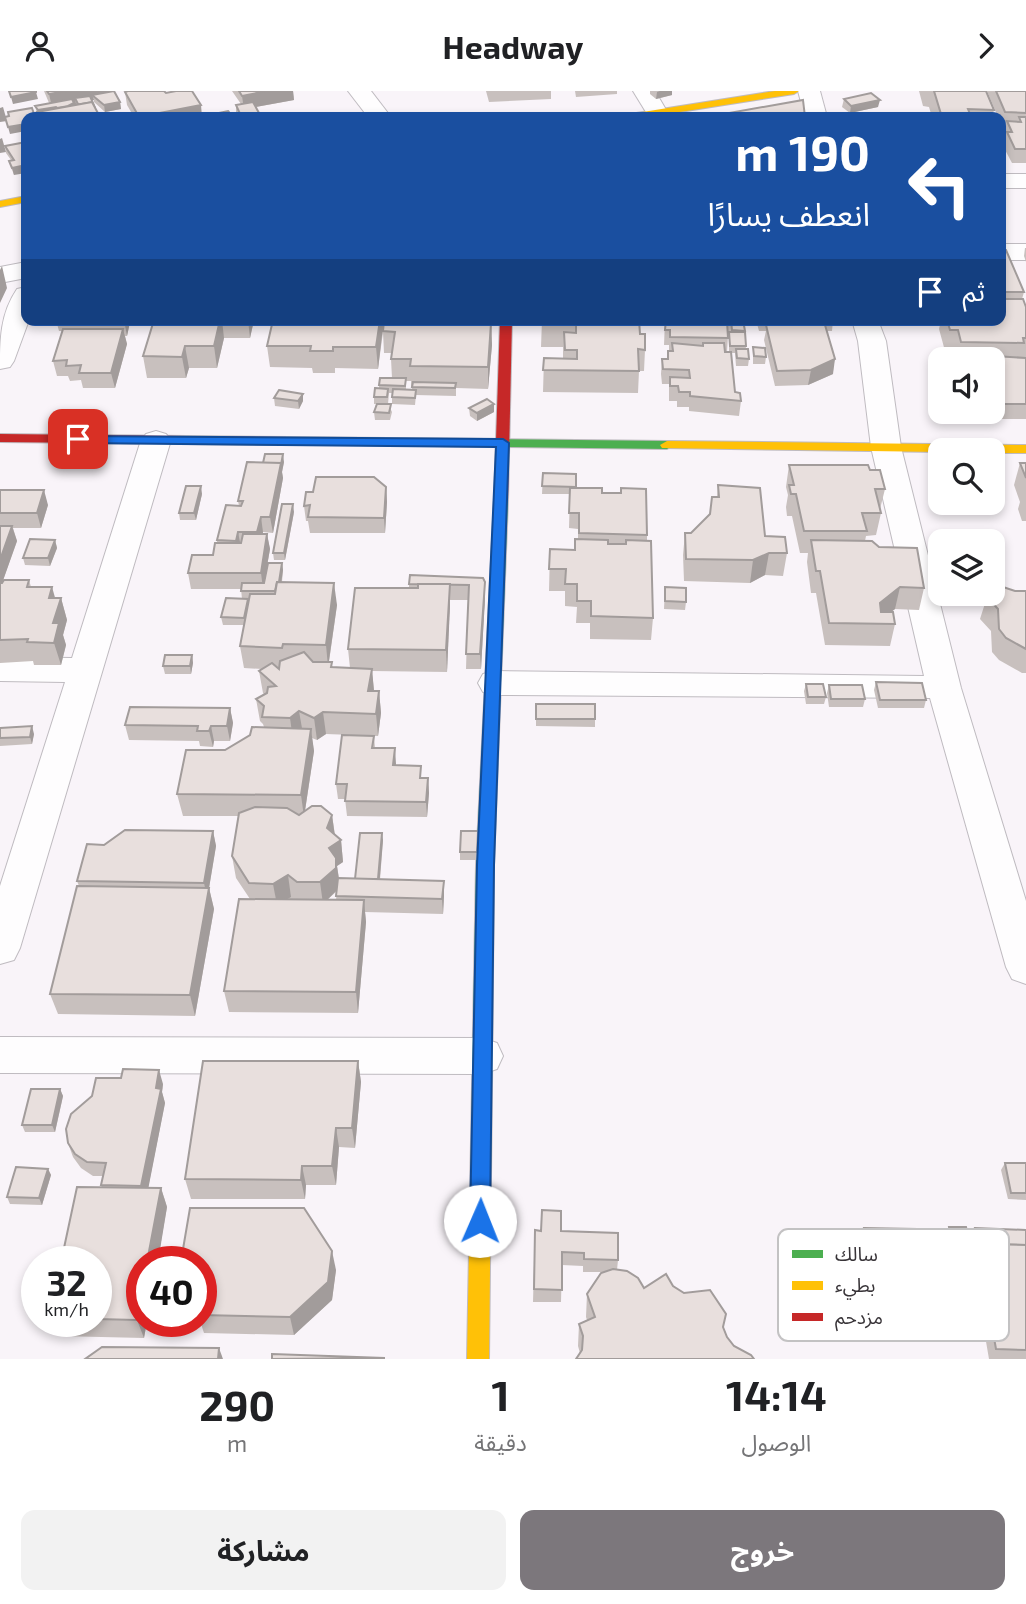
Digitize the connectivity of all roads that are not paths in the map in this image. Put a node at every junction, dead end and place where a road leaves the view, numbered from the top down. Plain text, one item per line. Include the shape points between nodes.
1 (359, 91) edge
2 (644, 91) edge
3 (794, 91) edge
4 (809, 91) edge
5 (376, 112) edge
6 (656, 112) edge
7 (663, 112) edge
8 (815, 112) edge
9 (1006, 181) edge
10 (1026, 181) edge
11 (21, 200) edge
12 (0, 204) edge
13 (1006, 252) edge
14 (1026, 252) edge
15 (21, 271) edge
16 (0, 275) edge
17 (21, 308) edge
18 (506, 326) edge
19 (867, 326) edge
20 (0, 361) edge
21 (0, 438) edge
22 (156, 440) junction
23 (503, 443) junction
24 (886, 447) junction
25 (1026, 449) edge
26 (0, 670) edge
27 (87, 670) junction
28 (495, 683) junction
29 (944, 688) junction
30 (0, 948) edge
31 (1026, 967) edge
32 (0, 1055) edge
33 (482, 1056) junction
34 (478, 1359) edge

1 - 5 street
2 - 6 street
3 - 7 street
4 - 8 street
9 - 10 street
11 - 12 street
13 - 14 street
15 - 16 street
17 - 20 street
18 - 23 street
19 - 24 street
21 - 22 street
22 - 23 street
22 - 27 street
23 - 24 street
23 - 28 street
24 - 25 street
24 - 29 street
26 - 27 street
27 - 30 street
28 - 29 street
28 - 33 street via 485,865
29 - 31 street
32 - 33 street
33 - 34 street

